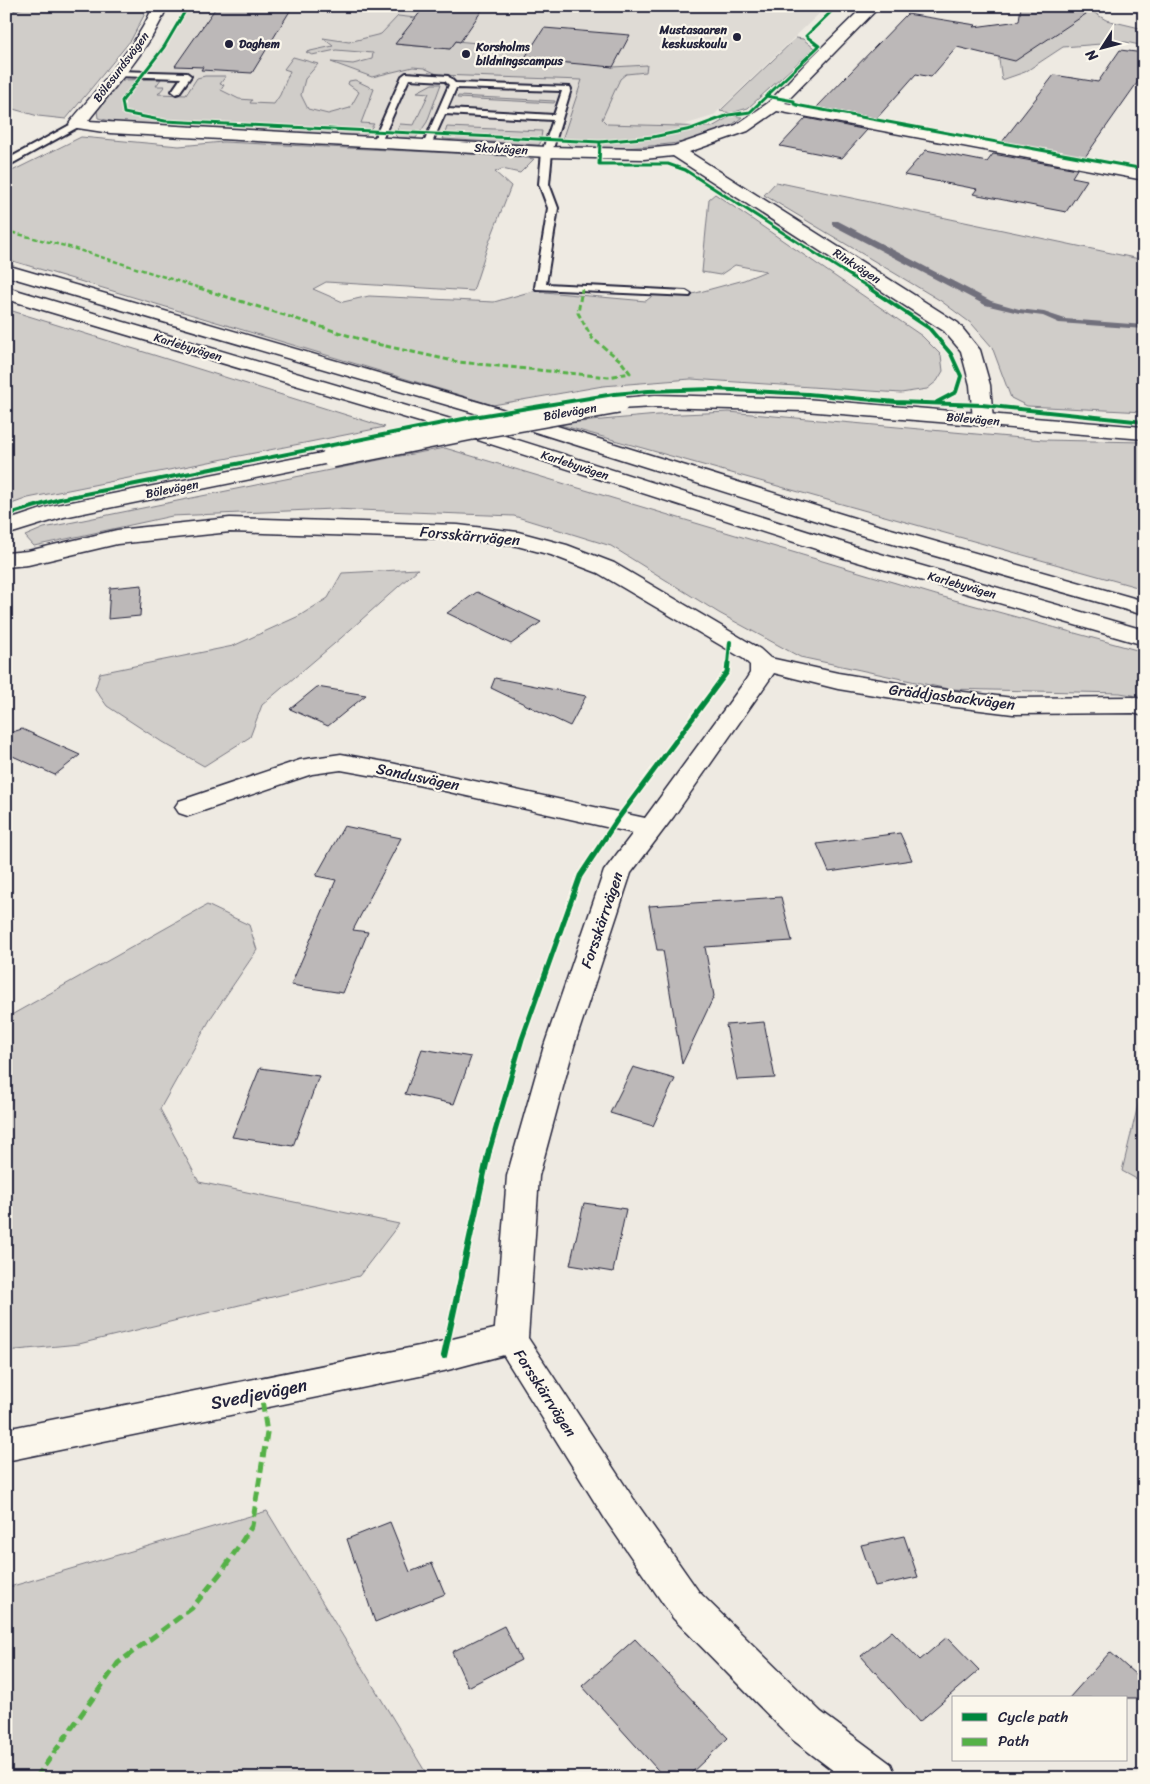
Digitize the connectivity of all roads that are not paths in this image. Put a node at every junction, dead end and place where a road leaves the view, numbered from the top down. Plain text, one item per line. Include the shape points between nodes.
1 (160, 6) edge
2 (873, 6) edge
3 (117, 74) junction
4 (453, 85) junction
5 (176, 91) dead end
6 (774, 106) junction
7 (442, 111) junction
8 (558, 118) junction
9 (77, 124) junction
10 (377, 142) junction
11 (427, 144) junction
12 (676, 151) junction
13 (547, 152) junction
14 (6, 164) edge
15 (1144, 174) edge
16 (6, 270) edge
17 (6, 293) edge
18 (686, 294) dead end
19 (983, 420) junction
20 (1144, 433) edge
21 (6, 528) edge
22 (6, 560) edge
23 (1144, 608) edge
24 (1144, 638) edge
25 (762, 663) junction
26 (1144, 708) edge
27 (188, 807) dead end
28 (651, 828) junction
29 (511, 1340) junction
30 (6, 1445) edge
31 (877, 1778) edge

1 - 3 main road, Bölesundsvägen via 155,21
2 - 6 main road, Skolvägen
3 - 5 lane via 187,76
3 - 9 main road, Bölesundsvägen
4 - 7 lane
4 - 8 lane via 567,89
4 - 10 lane via 448,79 406,76
6 - 12 main road, Skolvägen via 742,128
6 - 15 main road
7 - 8 lane
7 - 11 lane
8 - 13 lane
9 - 10 main road, Skolvägen
9 - 14 lane
10 - 11 main road, Skolvägen
11 - 13 main road, Skolvägen
12 - 13 main road, Skolvägen via 644,154
12 - 19 main road, Rinkvägen via 951,327 970,350 980,385
13 - 18 lane via 544,184 553,208 540,287
16 - 23 main road, Karlebyvägen via 485,410 869,530
17 - 24 main road, Karlebyvägen via 457,427 852,553
19 - 20 main road, Bölevägen
19 - 21 main road, Bölevägen, bridge via 805,405 618,403 482,426 59,512
22 - 25 main road, Forsskärrvägen via 28,558 117,537 230,526 458,532 518,539 606,568
25 - 26 main road, Gräddjasbackvägen via 838,681 1004,705 1133,705
25 - 28 main road, Forsskärrvägen via 762,673 756,684
27 - 28 main road, Sandusvägen via 309,766 341,762
28 - 29 main road, Forsskärrvägen via 618,871 559,1046 523,1176
29 - 30 main road, Svedjevägen
29 - 31 main road, Forsskärrvägen via 620,1510 686,1605 807,1726

